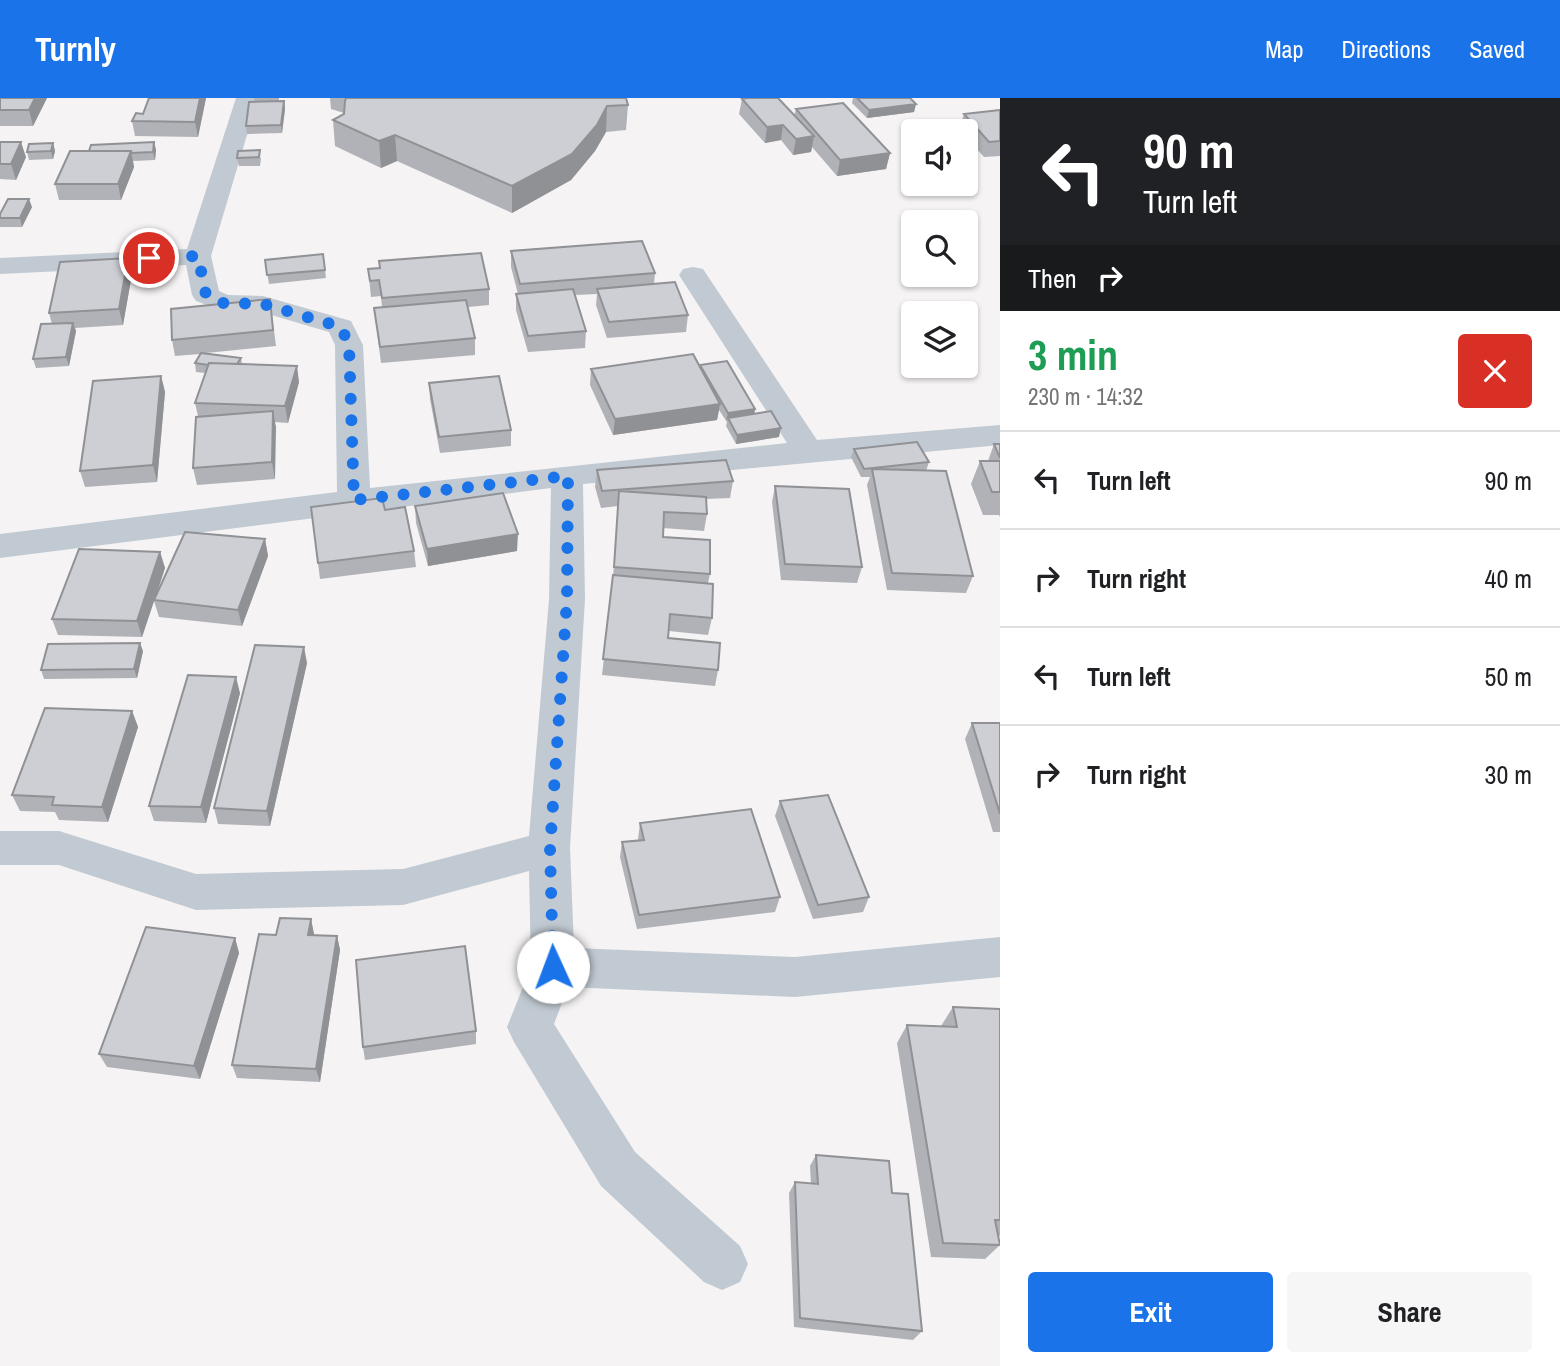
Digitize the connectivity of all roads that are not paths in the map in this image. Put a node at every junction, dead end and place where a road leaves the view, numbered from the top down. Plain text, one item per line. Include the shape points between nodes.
1 (247, 98) edge
2 (198, 256) junction
3 (0, 266) edge
4 (693, 275) dead end
5 (1000, 435) edge
6 (807, 449) junction
7 (568, 476) junction
8 (354, 500) junction
9 (0, 546) edge
10 (0, 848) edge
11 (550, 848) junction
12 (1000, 957) edge
13 (553, 967) junction
14 (722, 1264) dead end

1 - 2 street
2 - 3 street
2 - 8 street via 206,295 223,303 263,304 341,327 349,345
4 - 6 street
5 - 6 street
6 - 7 street
7 - 8 street
7 - 11 street via 567,599
8 - 9 street
10 - 11 street via 59,848 196,892 403,887
11 - 13 street
12 - 13 street via 795,977
13 - 14 street via 530,1027 618,1169

